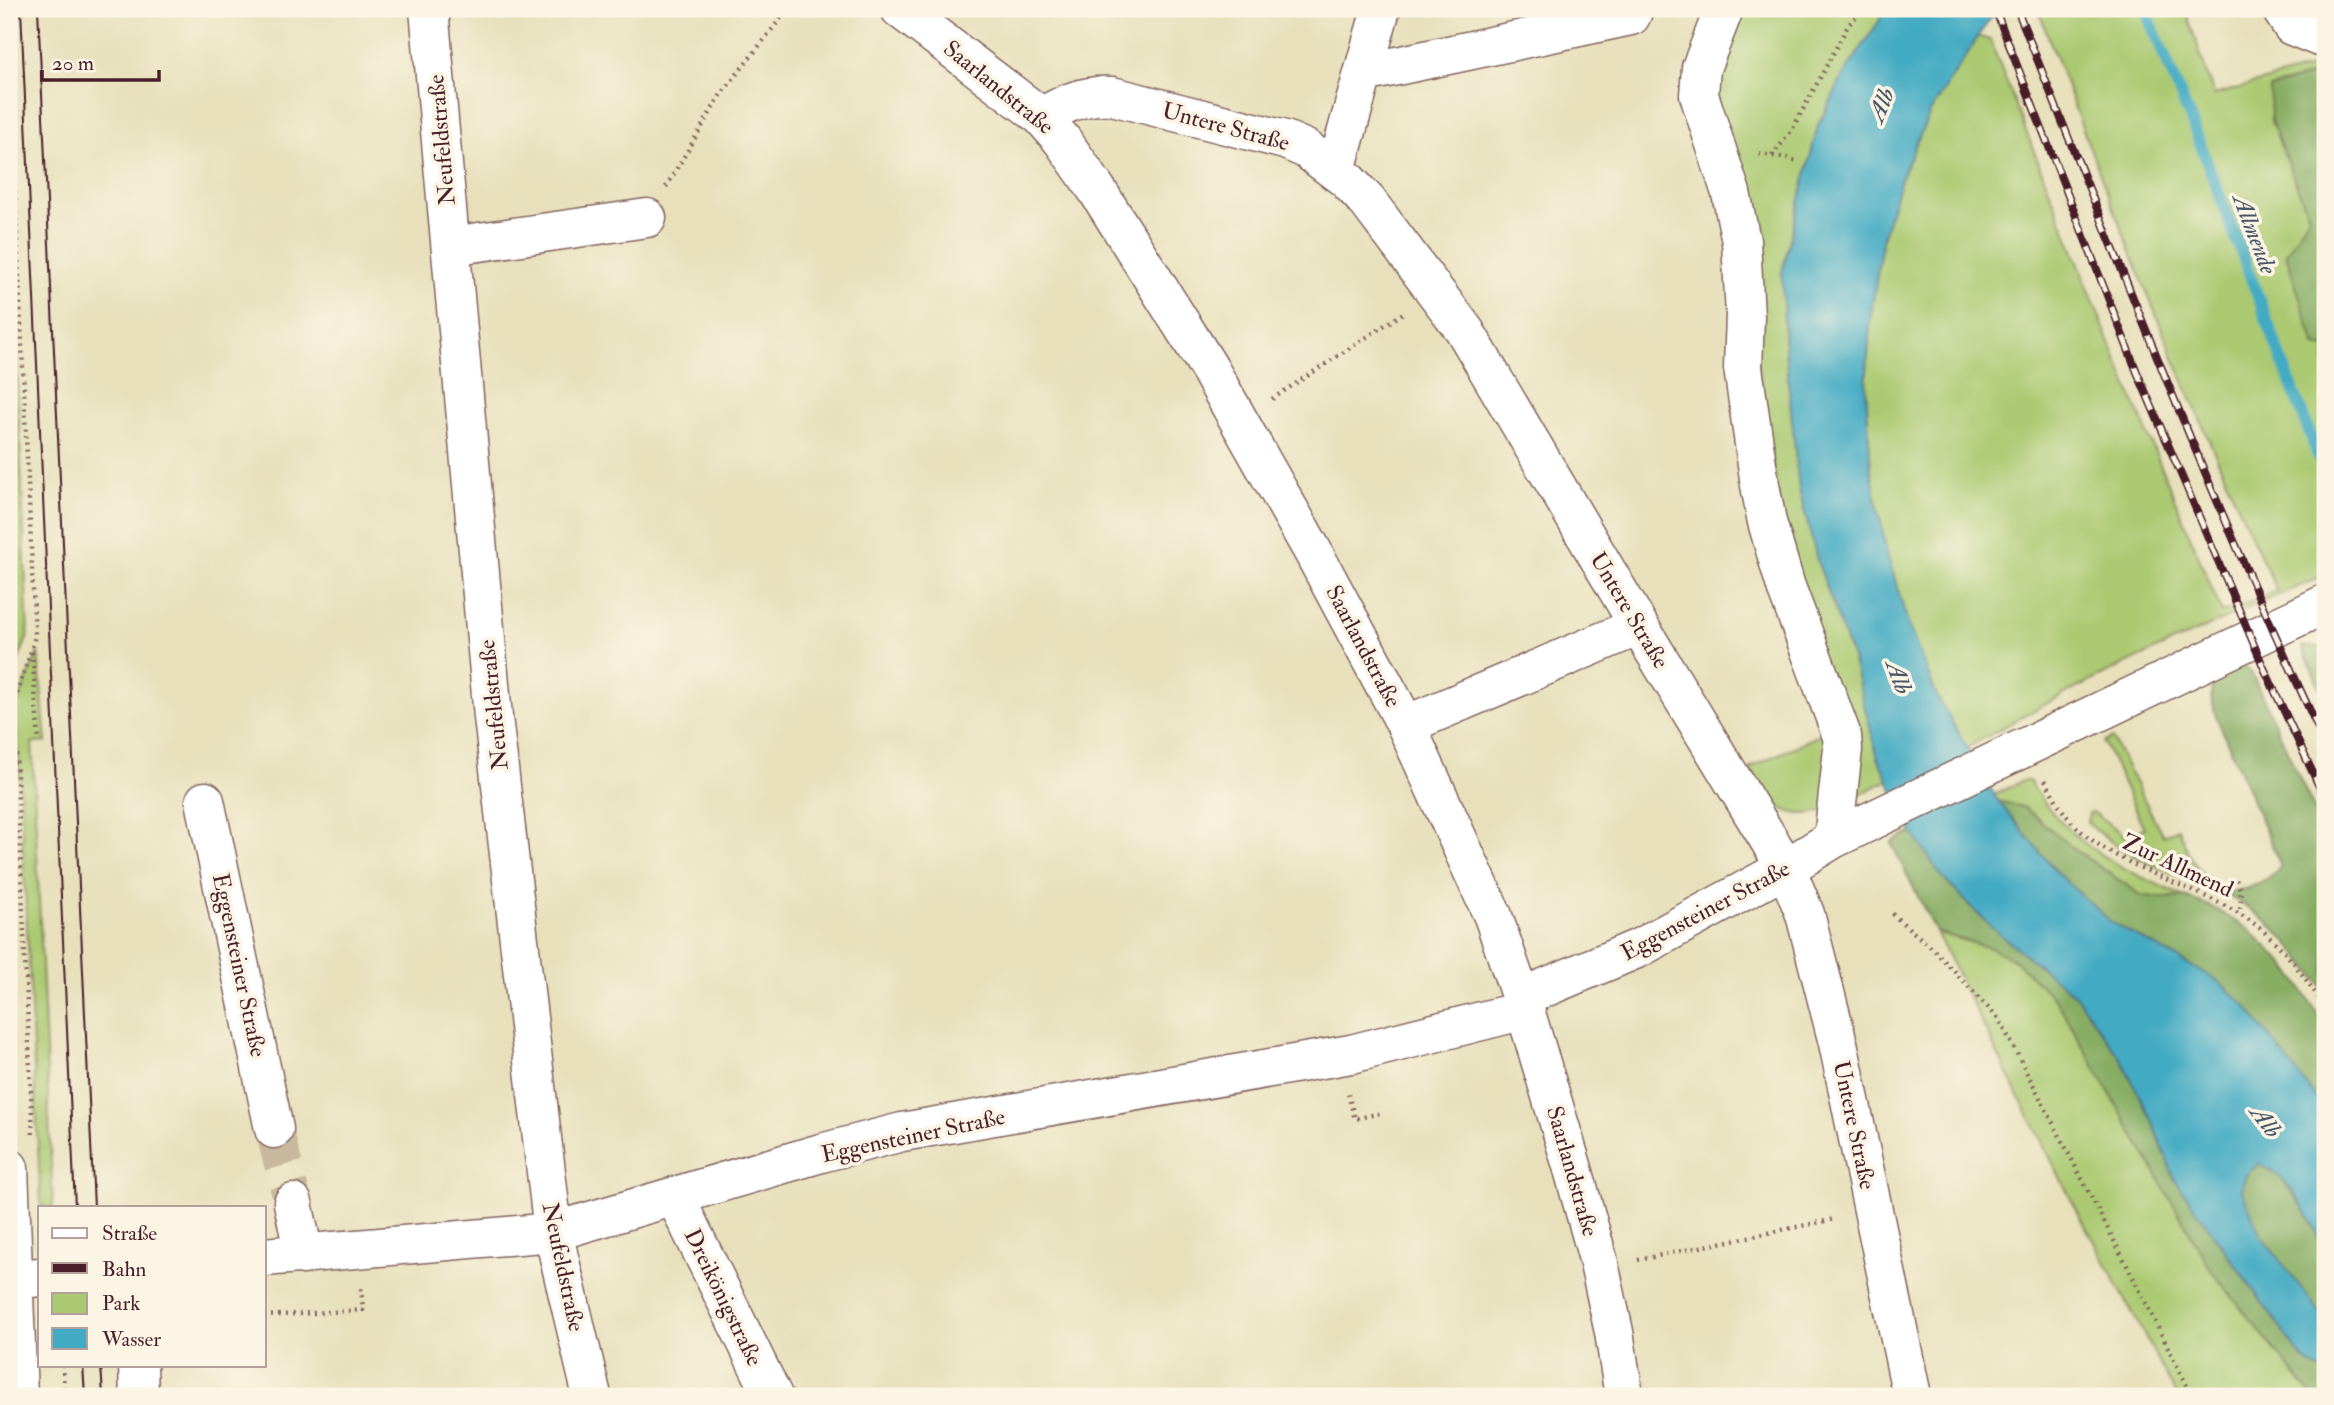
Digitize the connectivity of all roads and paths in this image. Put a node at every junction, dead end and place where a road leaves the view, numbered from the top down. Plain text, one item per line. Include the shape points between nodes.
1 (429, 9) edge
2 (788, 9) edge
3 (901, 9) edge
4 (1381, 9) edge
5 (1634, 9) edge
6 (1724, 9) edge
7 (1863, 9) edge
8 (2281, 9) edge
9 (2325, 35) edge
10 (9, 58) edge
11 (1364, 73) junction
12 (1042, 117) junction
13 (1748, 152) dead end
14 (1772, 156) junction
15 (1798, 162) dead end
16 (1336, 170) junction
17 (647, 218) joint
18 (451, 246) junction
19 (1436, 292) junction
20 (1239, 421) junction
21 (2325, 604) edge
22 (1639, 626) junction
23 (32, 652) junction
24 (1406, 725) junction
25 (39, 742) dead end
26 (2019, 749) junction
27 (205, 801) dead end
28 (1833, 839) junction
29 (1786, 868) junction
30 (2236, 880) dead end
31 (1892, 914) dead end
32 (2240, 915) junction
33 (1522, 1004) junction
34 (2325, 1007) edge
35 (1346, 1085) dead end
36 (1380, 1113) dead end
37 (274, 1129) tunnel mouth
38 (21, 1158) edge
39 (675, 1198) junction
40 (293, 1203) tunnel mouth
41 (1874, 1211) junction
42 (553, 1232) junction
43 (359, 1250) junction
44 (304, 1255) junction
45 (266, 1257) edge
46 (1600, 1268) junction
47 (21, 1279) edge
48 (266, 1316) edge
49 (63, 1366) edge
50 (138, 1366) edge
51 (18, 1396) edge
52 (64, 1396) edge
53 (139, 1396) edge
54 (592, 1396) edge
55 (773, 1396) edge
56 (1623, 1396) edge
57 (1912, 1396) edge
58 (2192, 1396) edge

1 - 18 street, Neufeldstraße
2 - 17 path via 720,96
3 - 12 street, Saarlandstraße
4 - 11 street
5 - 11 street via 1631,16
6 - 28 street via 1701,68 1699,94 1731,193 1741,241 1743,368 1767,522 1786,587 1842,736
7 - 14 path via 1849,24 1792,130
8 - 9 street via 2292,26 2319,37
10 - 23 path
11 - 16 street
12 - 16 street, Untere Straße via 1070,101 1112,96 1285,140
12 - 20 street, Saarlandstraße via 1097,190
13 - 14 path
14 - 15 path
16 - 19 street, Untere Straße via 1367,201
17 - 18 street
18 - 42 street, Neufeldstraße via 493,717
19 - 20 path
19 - 22 street, Untere Straße via 1465,331
20 - 24 street, Saarlandstraße
21 - 26 street
22 - 24 street
22 - 29 street, Untere Straße
23 - 25 path
23 - 38 path via 14,710
24 - 33 street, Saarlandstraße via 1488,904
26 - 28 street, Eggensteiner Straße
26 - 32 path, Zur Allmend via 2087,836 2107,851
27 - 37 street, Eggensteiner Straße
28 - 29 street, Eggensteiner Straße
29 - 33 street, Eggensteiner Straße via 1639,948
29 - 41 street, Untere Straße via 1805,914
30 - 32 path via 2241,890
31 - 58 path via 1932,948 1998,1019
32 - 34 path, Zur Allmend via 2294,961
33 - 39 street, Eggensteiner Straße via 1350,1054 902,1132
33 - 46 street, Saarlandstraße
35 - 36 path via 1355,1119
38 - 47 street
39 - 42 street, Eggensteiner Straße
39 - 55 street, Dreikönigstraße
40 - 44 street
41 - 46 path
41 - 57 street, Untere Straße
42 - 43 street, Eggensteiner Straße
42 - 54 street, Neufeldstraße
43 - 44 street, Eggensteiner Straße
43 - 48 path via 363,1310
44 - 45 street, Eggensteiner Straße
46 - 56 street, Saarlandstraße
47 - 51 street
49 - 52 path
50 - 53 street

